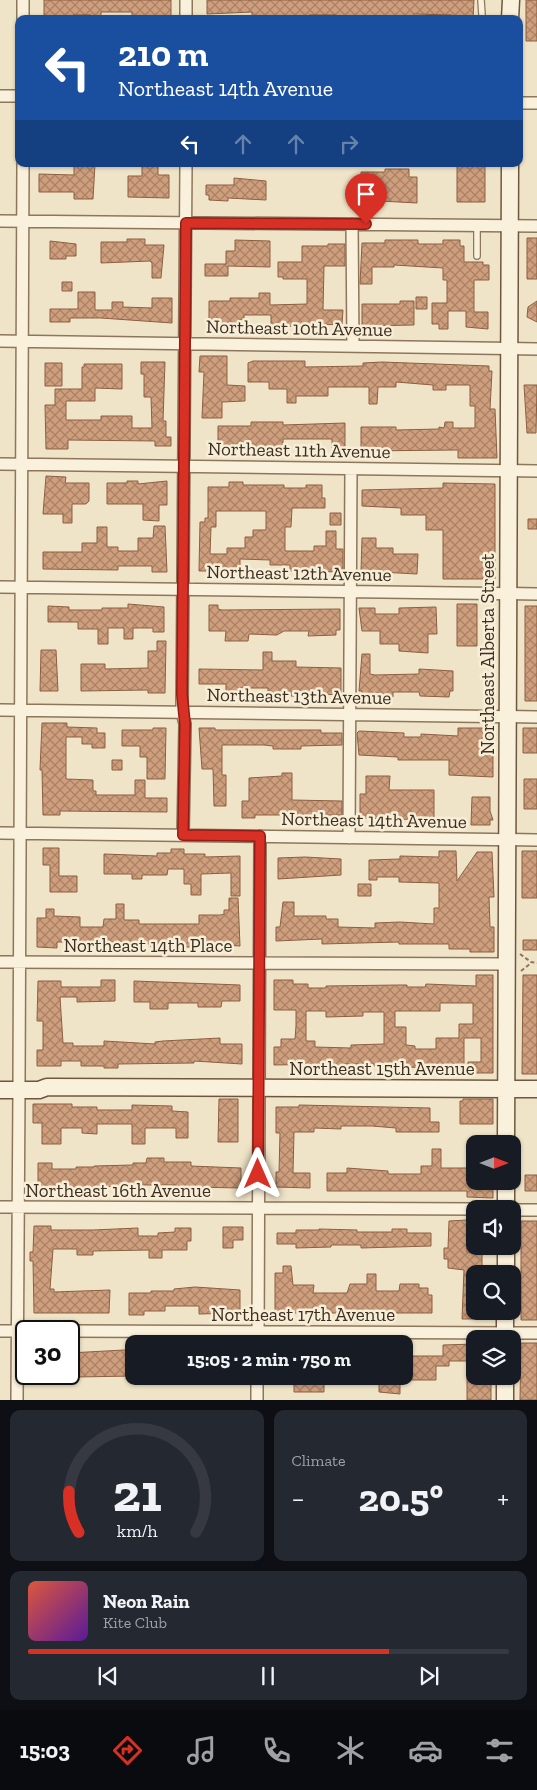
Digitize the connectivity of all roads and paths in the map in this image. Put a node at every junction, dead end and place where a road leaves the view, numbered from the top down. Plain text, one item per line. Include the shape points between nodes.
1 (23, 0) edge
2 (186, 0) edge
3 (481, 0) edge
4 (510, 0) edge
5 (23, 15) edge
6 (186, 15) edge
7 (482, 15) dead end
8 (510, 15) edge
9 (0, 96) edge
10 (15, 96) edge
11 (523, 103) edge
12 (537, 103) edge
13 (22, 167) edge
14 (186, 167) edge
15 (510, 167) edge
16 (0, 221) edge
17 (22, 222) junction
18 (186, 223) junction
19 (352, 224) junction
20 (477, 226) junction
21 (509, 226) junction
22 (537, 226) edge
23 (477, 256) dead end
24 (0, 341) edge
25 (22, 342) junction
26 (185, 343) junction
27 (354, 346) junction
28 (509, 348) junction
29 (537, 349) edge
30 (0, 464) edge
31 (22, 464) junction
32 (184, 466) junction
33 (351, 469) junction
34 (508, 471) junction
35 (537, 471) edge
36 (0, 587) edge
37 (21, 588) junction
38 (182, 588) junction
39 (352, 592) junction
40 (508, 594) junction
41 (537, 594) edge
42 (0, 710) edge
43 (20, 710) junction
44 (182, 712) junction
45 (351, 715) junction
46 (507, 716) junction
47 (537, 717) edge
48 (0, 833) edge
49 (20, 833) junction
50 (183, 835) junction
51 (260, 836) junction
52 (349, 838) junction
53 (506, 840) junction
54 (537, 840) edge
55 (0, 962) edge
56 (19, 962) junction
57 (531, 962) dead end
58 (259, 963) junction
59 (537, 963) edge
60 (507, 964) junction
61 (0, 1082) edge
62 (19, 1086) junction
63 (258, 1088) junction
64 (506, 1089) junction
65 (537, 1089) edge
66 (0, 1090) edge
67 (506, 1135) edge
68 (0, 1207) edge
69 (18, 1207) junction
70 (258, 1208) junction
71 (466, 1210) edge
72 (521, 1210) edge
73 (537, 1210) edge
74 (22, 1320) edge
75 (0, 1331) edge
76 (15, 1331) edge
77 (80, 1332) edge
78 (258, 1332) junction
79 (537, 1333) edge
80 (521, 1334) edge
81 (466, 1335) edge
82 (18, 1385) edge
83 (257, 1385) edge
84 (505, 1385) edge
85 (17, 1400) edge
86 (257, 1400) edge
87 (505, 1400) edge

1 - 5 street
2 - 6 street
3 - 7 lane
4 - 8 street
9 - 10 street
11 - 12 street
13 - 17 street
14 - 18 street
15 - 21 street, Northeast Alberta Street
16 - 17 street
17 - 18 street
17 - 25 street
18 - 19 street
18 - 26 street
19 - 20 street
19 - 27 street
20 - 21 street
20 - 23 lane
21 - 22 street
21 - 28 street, Northeast Alberta Street
24 - 25 street, Northeast 10th Avenue
25 - 26 street, Northeast 10th Avenue
25 - 31 street
26 - 27 street, Northeast 10th Avenue
26 - 32 street
27 - 28 street, Northeast 10th Avenue
28 - 29 street, Northeast 10th Avenue
28 - 34 street, Northeast Alberta Street
30 - 31 street, Northeast 11th Avenue
31 - 32 street, Northeast 11th Avenue
31 - 37 street
32 - 33 street, Northeast 11th Avenue
32 - 38 street
33 - 34 street, Northeast 11th Avenue
33 - 39 street
34 - 35 street, Northeast 11th Avenue
34 - 40 street, Northeast Alberta Street
36 - 37 street, Northeast 12th Avenue
37 - 38 street, Northeast 12th Avenue
37 - 43 street
38 - 39 street, Northeast 12th Avenue
38 - 44 street
39 - 40 street, Northeast 12th Avenue
39 - 45 street
40 - 41 street, Northeast 12th Avenue
40 - 46 street, Northeast Alberta Street
42 - 43 street, Northeast 13th Avenue
43 - 44 street, Northeast 13th Avenue
43 - 49 street
44 - 45 street, Northeast 13th Avenue
44 - 50 street via 185,724
45 - 46 street, Northeast 13th Avenue
45 - 52 street
46 - 47 street, Northeast 13th Avenue
46 - 53 street, Northeast Alberta Street
48 - 49 street, Northeast 14th Avenue
49 - 50 street, Northeast 14th Avenue
49 - 56 street
50 - 51 street, Northeast 14th Avenue
51 - 52 street, Northeast 14th Avenue
51 - 58 street
52 - 53 street, Northeast 14th Avenue
53 - 54 street, Northeast 14th Avenue
53 - 60 street, Northeast Alberta Street
55 - 56 street, Northeast 14th Place
56 - 58 street, Northeast 14th Place
56 - 62 street
57 - 59 path
58 - 60 street, Northeast 14th Place
58 - 63 street
60 - 64 street, Northeast Alberta Street
61 - 62 street, Northeast 15th Avenue
62 - 63 street, Northeast 15th Avenue via 39,1082 47,1087
62 - 66 street, Northeast 15th Avenue
62 - 69 street
63 - 64 street, Northeast 15th Avenue
63 - 70 street
64 - 65 street, Northeast 15th Avenue
64 - 67 street, Northeast Alberta Street
68 - 69 street, Northeast 16th Avenue
69 - 70 street, Northeast 16th Avenue
69 - 74 street
70 - 71 street, Northeast 16th Avenue
70 - 78 street
72 - 73 street
75 - 76 street
77 - 78 street, Northeast 17th Avenue
78 - 81 street, Northeast 17th Avenue
79 - 80 street, Northeast 17th Avenue
82 - 85 street
83 - 86 street
84 - 87 street

